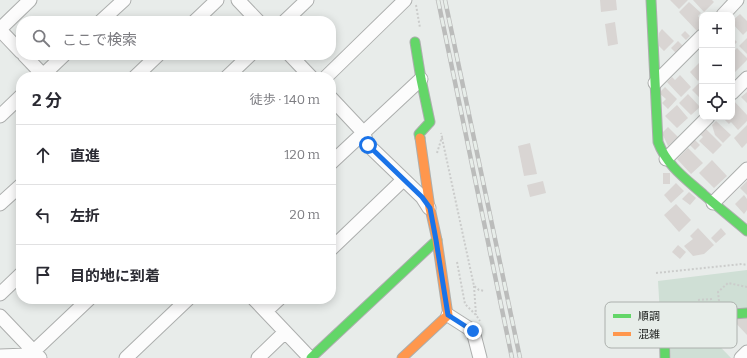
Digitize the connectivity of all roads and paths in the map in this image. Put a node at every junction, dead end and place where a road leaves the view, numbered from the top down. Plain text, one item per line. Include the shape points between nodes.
1 (30, 0) edge
2 (124, 0) edge
3 (217, 0) edge
4 (238, 0) edge
5 (307, 0) edge
6 (405, 0) edge
7 (414, 0) edge
8 (651, 0) edge
9 (737, 0) edge
10 (726, 12) edge
11 (106, 16) edge
12 (200, 16) edge
13 (253, 16) edge
14 (290, 16) edge
15 (0, 29) edge
16 (421, 30) dead end
17 (699, 39) edge
18 (415, 42) dead end
19 (16, 47) edge
20 (29, 60) edge
21 (59, 60) edge
22 (153, 60) edge
23 (245, 60) edge
24 (295, 60) edge
25 (39, 72) edge
26 (47, 72) edge
27 (140, 72) edge
28 (231, 72) edge
29 (306, 72) edge
30 (331, 72) edge
31 (747, 78) edge
32 (421, 79) junction
33 (656, 84) junction
34 (735, 90) edge
35 (16, 101) edge
36 (336, 103) edge
37 (0, 116) edge
38 (705, 120) edge
39 (441, 129) dead end
40 (363, 132) junction
41 (442, 137) junction
42 (437, 154) dead end
43 (336, 158) edge
44 (666, 159) junction
45 (747, 169) edge
46 (403, 180) junction
47 (16, 190) edge
48 (713, 203) junction
49 (0, 204) edge
50 (430, 208) junction
51 (747, 231) edge
52 (436, 240) junction
53 (336, 244) edge
54 (456, 258) dead end
55 (747, 265) edge
56 (656, 273) dead end
57 (16, 279) edge
58 (474, 286) junction
59 (747, 287) edge
60 (485, 291) dead end
61 (0, 294) edge
62 (718, 299) junction
63 (698, 300) dead end
64 (719, 302) edge
65 (84, 304) edge
66 (183, 304) edge
67 (259, 304) edge
68 (274, 304) edge
69 (266, 312) junction
70 (747, 313) edge
71 (737, 314) edge
72 (448, 315) junction
73 (476, 315) junction
74 (0, 316) edge
75 (482, 323) dead end
76 (285, 332) junction
77 (665, 348) edge
78 (747, 352) edge
79 (37, 355) edge
80 (9, 356) edge
81 (126, 358) edge
82 (258, 358) edge
83 (311, 358) edge
84 (402, 358) edge
85 (480, 358) edge
86 (665, 358) edge
87 (741, 358) edge

1 - 15 street
2 - 11 street
3 - 12 street
4 - 13 street
5 - 14 street
6 - 30 street
7 - 16 path
8 - 33 street
9 - 10 street
15 - 19 street
17 - 33 street
18 - 32 street
20 - 25 street
21 - 26 street
22 - 27 street
23 - 28 street
24 - 29 street
31 - 34 street
32 - 40 street
32 - 50 street via 430,122 419,134
33 - 44 street via 658,142
35 - 37 street
36 - 40 street
38 - 44 street
39 - 41 path
40 - 43 street
40 - 46 street via 368,145
41 - 42 path
41 - 58 path
44 - 48 street via 678,173
45 - 48 street
46 - 50 street
46 - 53 street
47 - 49 street
48 - 51 street
50 - 52 street
52 - 72 street
52 - 83 street
54 - 73 path via 465,304
55 - 56 path
57 - 61 street
58 - 60 path
58 - 73 path
59 - 62 path via 728,282 718,292
62 - 63 path
62 - 64 path
65 - 79 street
66 - 81 street
67 - 69 street
68 - 69 street
69 - 76 street
70 - 71 street
72 - 84 street
72 - 85 street via 473,331
73 - 75 path
74 - 79 street
76 - 82 street
76 - 83 street
77 - 86 street
78 - 87 street
79 - 80 street

